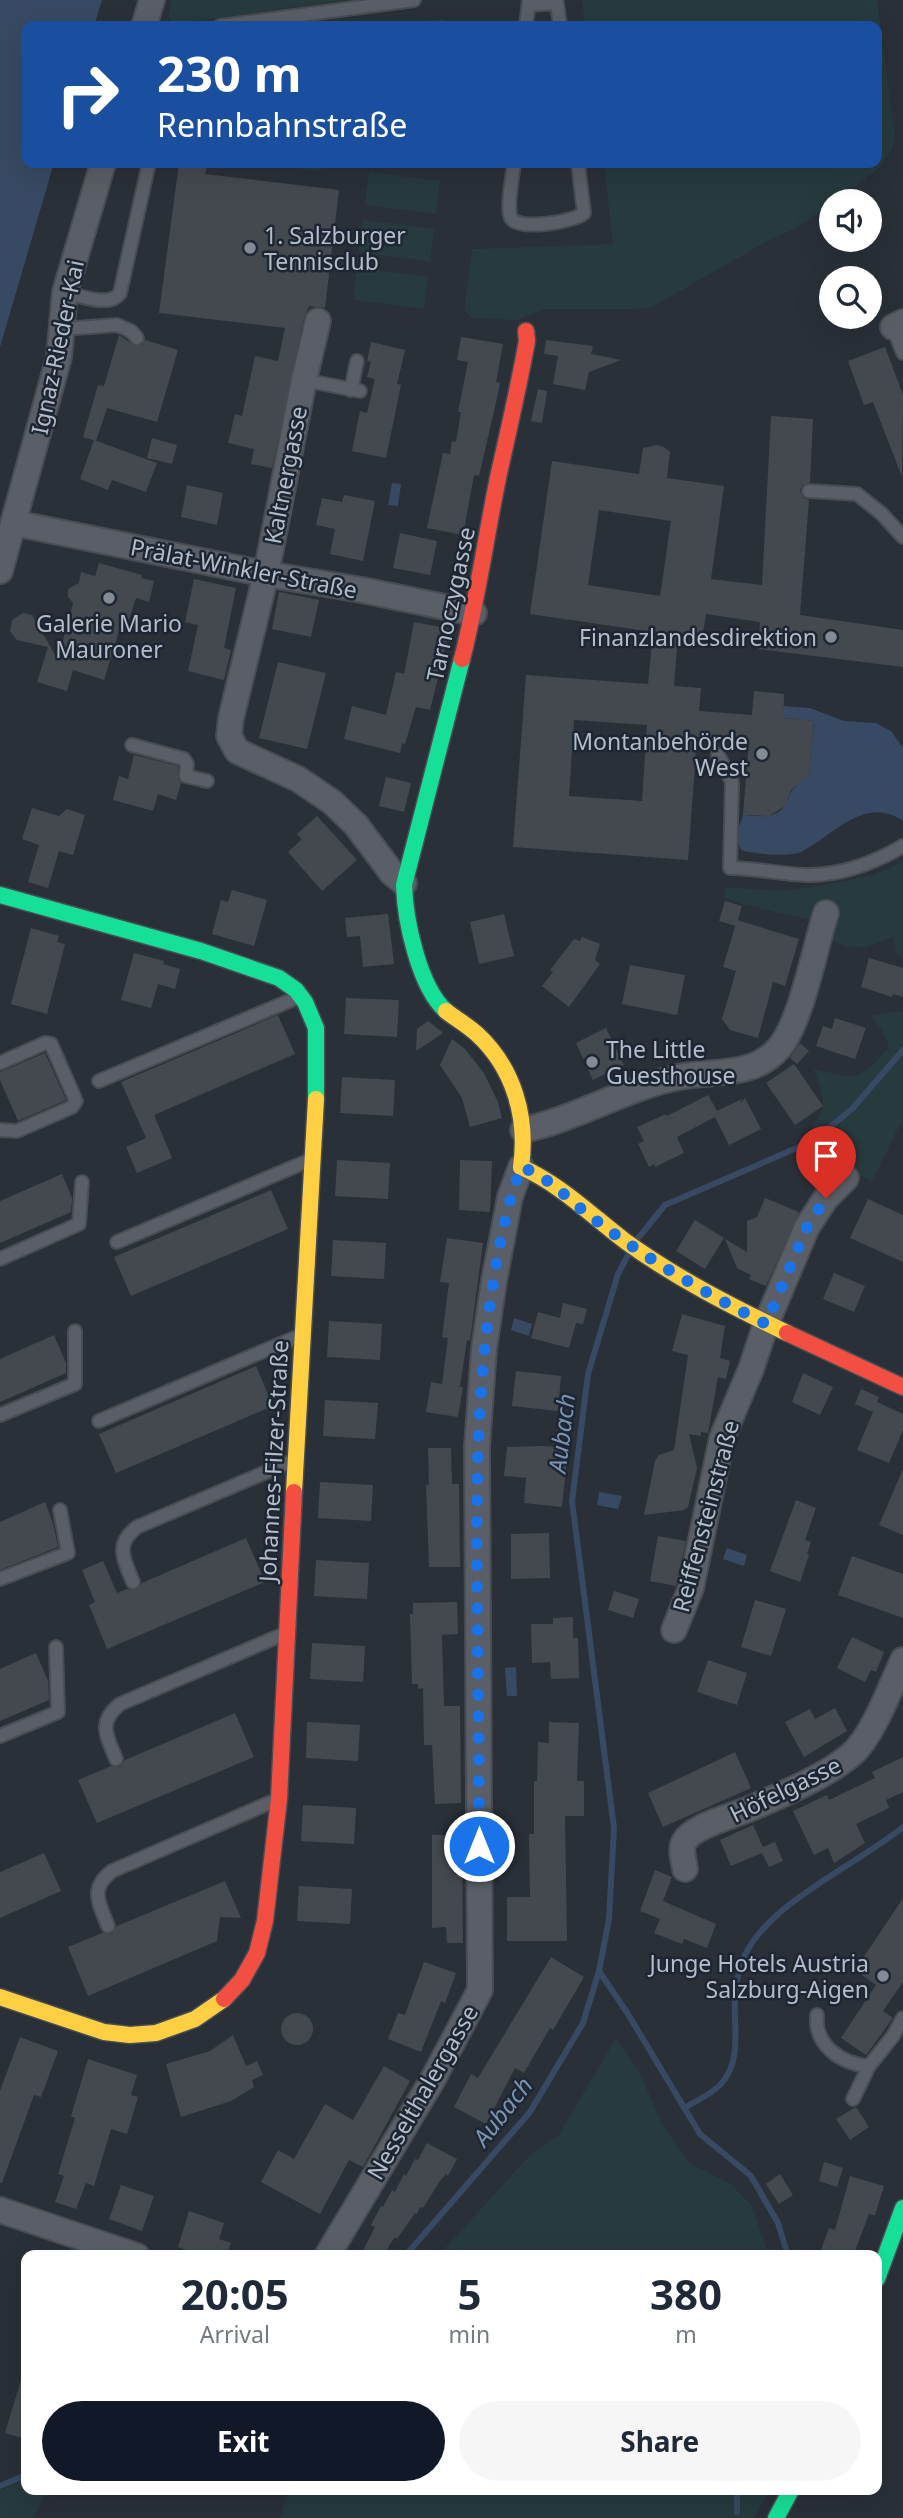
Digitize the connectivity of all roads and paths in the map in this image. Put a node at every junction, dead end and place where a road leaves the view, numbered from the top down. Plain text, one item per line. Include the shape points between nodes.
1 (152, 0) edge
2 (414, 0) edge
3 (529, 2) edge
4 (146, 21) edge
5 (257, 21) edge
6 (527, 21) edge
7 (559, 21) edge
8 (102, 168) edge
9 (148, 168) edge
10 (513, 168) edge
11 (579, 168) edge
12 (65, 292) junction
13 (318, 321) dead end
14 (898, 325) edge
15 (62, 329) junction
16 (526, 331) dead end
17 (137, 338) dead end
18 (903, 353) edge
19 (357, 361) dead end
20 (303, 380) junction
21 (809, 491) dead end
22 (14, 523) junction
23 (903, 537) edge
24 (0, 571) edge
25 (266, 574) junction
26 (474, 612) junction
27 (132, 745) dead end
28 (719, 755) dead end
29 (207, 781) dead end
30 (903, 846) edge
31 (404, 883) junction
32 (0, 895) edge
33 (826, 913) dead end
34 (301, 996) junction
35 (0, 1063) edge
36 (100, 1081) dead end
37 (0, 1130) edge
38 (523, 1130) junction
39 (314, 1159) junction
40 (521, 1167) junction
41 (846, 1178) dead end
42 (82, 1182) dead end
43 (117, 1242) dead end
44 (0, 1259) edge
45 (766, 1324) junction
46 (75, 1331) dead end
47 (302, 1334) junction
48 (903, 1387) edge
49 (0, 1415) edge
50 (99, 1421) dead end
51 (296, 1459) junction
52 (60, 1510) dead end
53 (0, 1579) edge
54 (133, 1582) dead end
55 (674, 1630) dead end
56 (288, 1632) junction
57 (56, 1647) dead end
58 (903, 1660) edge
59 (0, 1736) edge
60 (116, 1759) dead end
61 (279, 1799) junction
62 (685, 1868) dead end
63 (108, 1926) dead end
64 (0, 1997) edge
65 (817, 2015) dead end
66 (903, 2018) edge
67 (869, 2066) junction
68 (853, 2099) dead end
69 (903, 2208) edge
70 (0, 2210) edge
71 (119, 2250) edge
72 (331, 2250) edge
73 (882, 2265) edge
74 (788, 2495) edge
75 (776, 2518) edge

1 - 4 street
2 - 5 lane
3 - 6 lane
3 - 7 lane via 557,3
8 - 12 street, Ignaz-Rieder-Kai
9 - 12 lane via 117,298 93,299
10 - 11 lane via 509,210 517,224 526,225 573,220 584,213
12 - 15 street, Ignaz-Rieder-Kai
13 - 20 street, Kaltnergasse
14 - 18 lane
15 - 17 lane via 117,324
15 - 22 street, Ignaz-Rieder-Kai via 59,357
16 - 26 street, Tarnoczygasse
19 - 20 lane via 355,391
20 - 25 street, Kaltnergasse
21 - 23 lane via 857,494
22 - 24 street, Ignaz-Rieder-Kai
22 - 25 street, Prälat-Winkler-Straße
25 - 26 street, Prälat-Winkler-Straße
25 - 31 street, Kaltnergasse via 229,736 237,751 289,774 332,802
26 - 31 street, Tarnoczygasse
27 - 29 lane via 184,759 186,776
28 - 30 lane via 732,782 730,868 830,873 868,863
31 - 38 street via 430,991 439,1005 481,1038 500,1063 513,1086
32 - 34 street via 245,965 279,978
33 - 38 street via 792,1022 782,1044 767,1059 744,1070 683,1076 644,1086
34 - 36 lane
34 - 39 street, Johannes-Filzer-Straße via 317,1036
35 - 37 lane via 51,1044 76,1101 72,1107 17,1131
38 - 40 street
39 - 43 lane
39 - 47 street, Johannes-Filzer-Straße
40 - 45 street via 551,1182 633,1247 712,1297
40 - 72 street, Nesselthalergasse via 510,1197 494,1281 478,1425 480,1990 433,2079
41 - 45 street, Reiffensteinstraße via 807,1227
42 - 44 lane via 79,1224
45 - 48 street
45 - 55 street, Reiffensteinstraße via 722,1438 691,1588
46 - 49 lane via 75,1384
47 - 50 lane
47 - 51 street, Johannes-Filzer-Straße
51 - 54 lane via 136,1527 126,1535 122,1547
51 - 56 street, Johannes-Filzer-Straße
52 - 53 lane via 68,1553
56 - 60 lane via 120,1704 106,1724
56 - 61 street, Johannes-Filzer-Straße
57 - 59 lane via 58,1712
58 - 62 street, Höfelgasse via 856,1751 824,1773 696,1830 684,1840
61 - 63 lane via 101,1879 98,1900
61 - 64 street, Johannes-Filzer-Straße via 257,1953 237,1986 209,2011 156,2033 117,2034
65 - 67 lane via 819,2036 832,2052 854,2065
66 - 67 lane
67 - 68 lane
69 - 73 street
70 - 71 street
74 - 75 street

